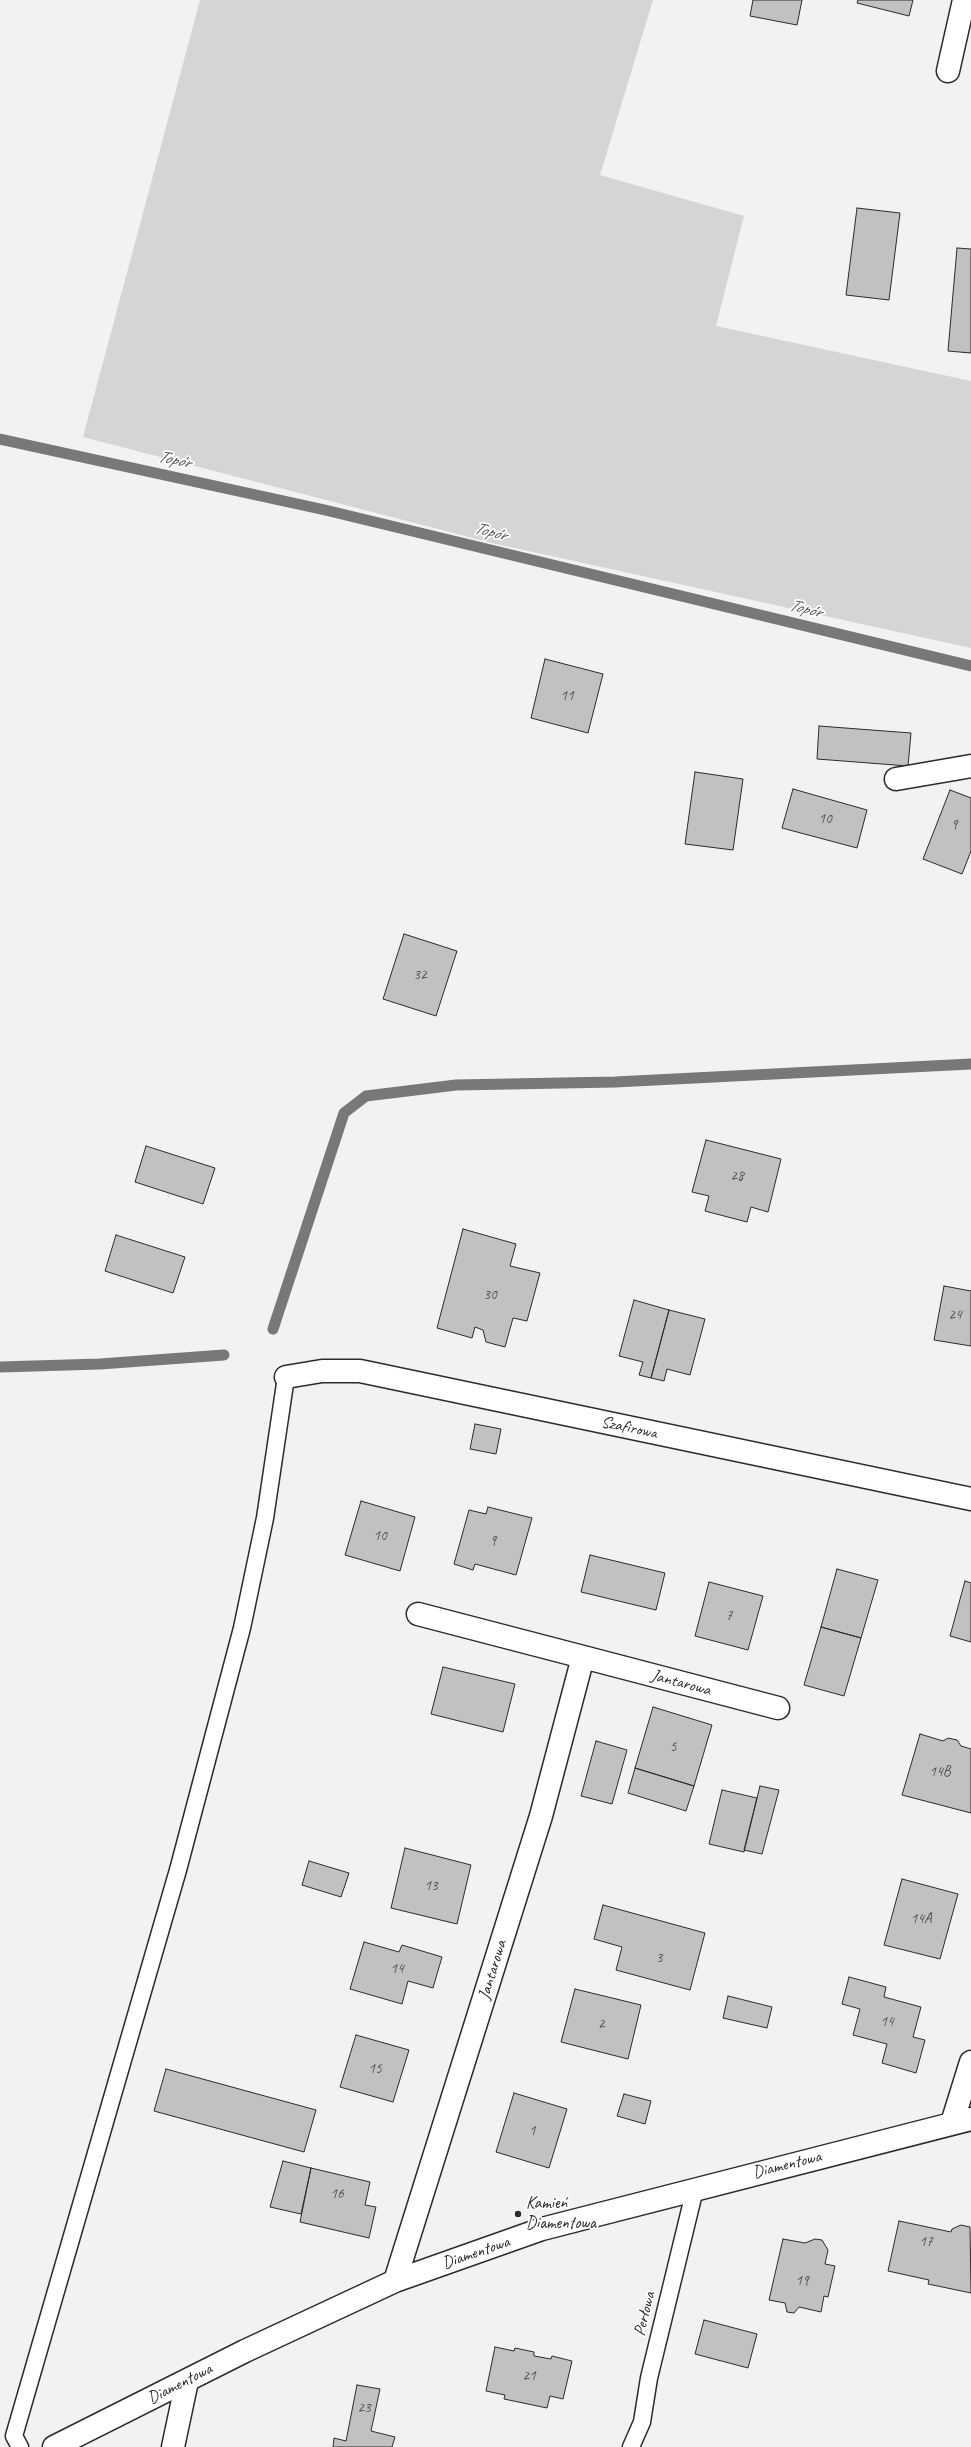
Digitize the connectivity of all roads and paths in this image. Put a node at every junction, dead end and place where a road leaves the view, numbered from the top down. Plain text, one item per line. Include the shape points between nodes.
1 (964, 0) edge
2 (948, 71) dead end
3 (971, 766) edge
4 (896, 779) dead end
5 (286, 1377) joint
6 (971, 1499) edge
7 (418, 1614) dead end
8 (583, 1657) junction
9 (778, 1708) dead end
10 (971, 2062) edge
11 (962, 2121) edge
12 (695, 2189) junction
13 (395, 2281) junction
14 (187, 2381) junction
15 (20, 2447) edge
16 (54, 2447) edge
17 (173, 2447) edge
18 (631, 2447) edge

1 - 2 street
3 - 4 street
5 - 6 street, Szafirowa via 322,1371 360,1371
5 - 15 lane via 265,1518 242,1628 178,1870 14,2436
7 - 8 street, Jantarowa
8 - 9 street, Jantarowa
8 - 13 street, Jantarowa via 541,1816
10 - 11 street
11 - 12 street, Diamentowa
12 - 13 street, Diamentowa via 542,2229
12 - 18 lane, Perłowa via 649,2378 642,2422
13 - 14 street, Diamentowa
14 - 16 street, Diamentowa
14 - 17 street

